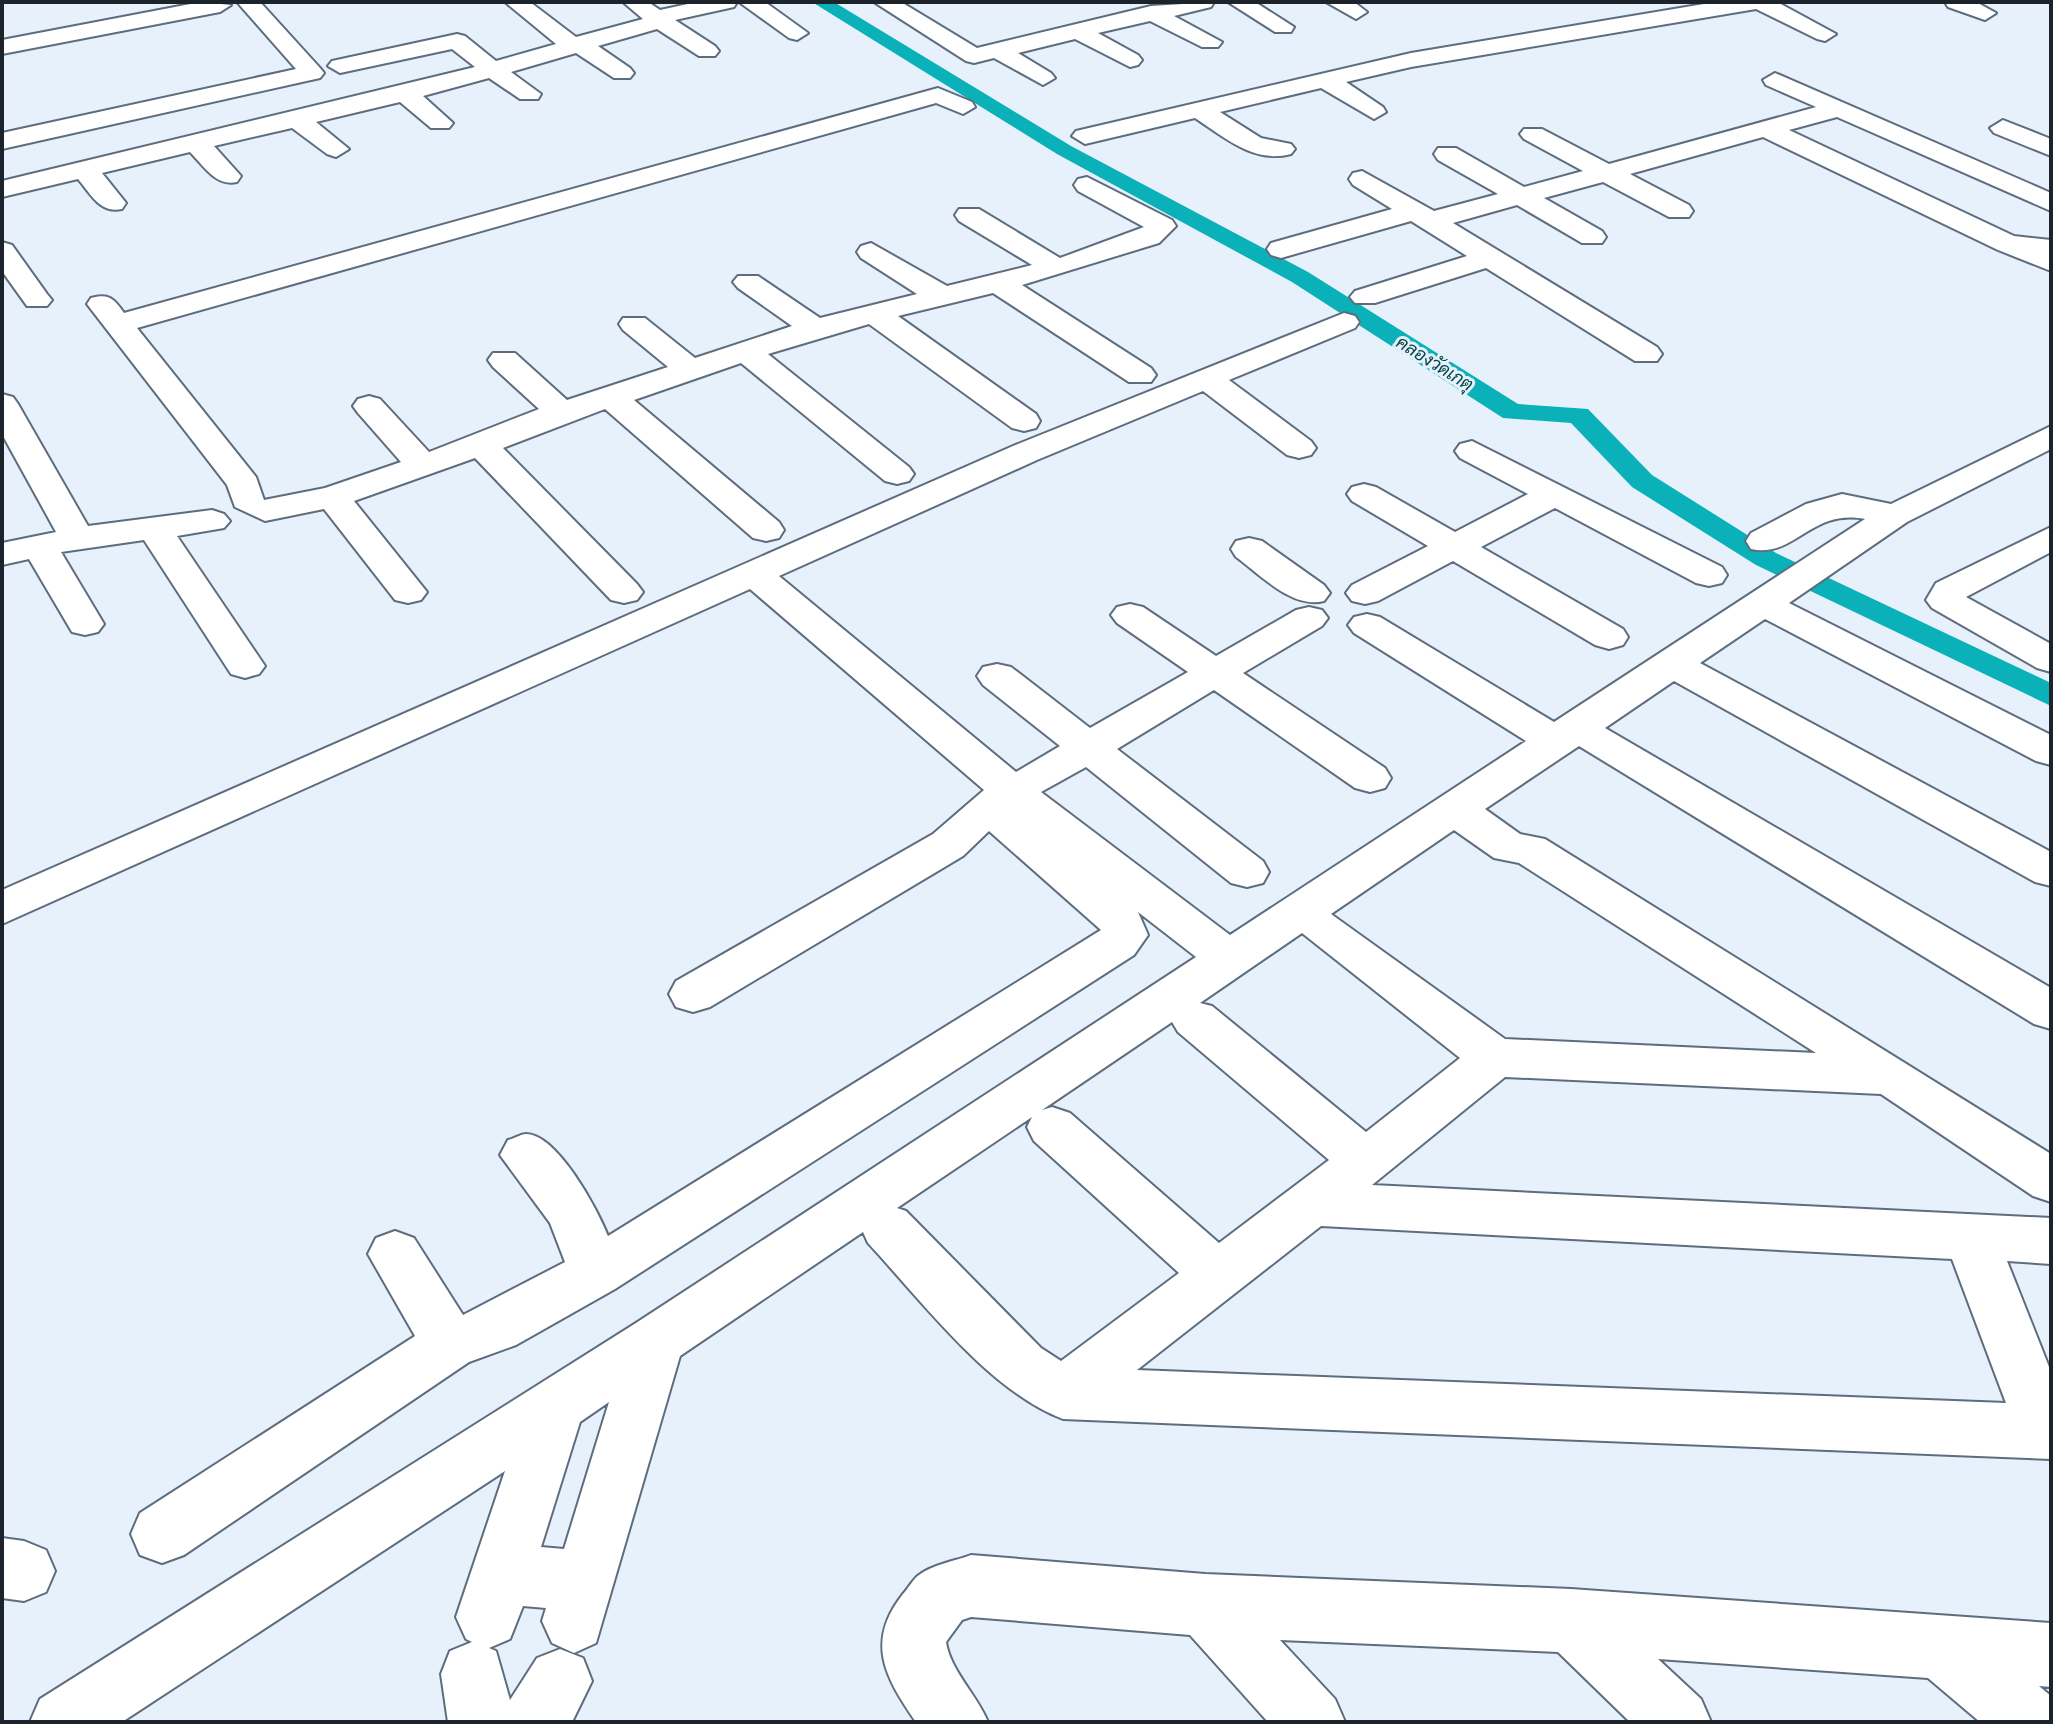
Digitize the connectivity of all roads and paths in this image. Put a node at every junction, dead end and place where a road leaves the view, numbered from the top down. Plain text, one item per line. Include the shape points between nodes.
1 (516, 2) edge
2 (634, 2) edge
3 (726, 2) edge
4 (750, 2) edge
5 (885, 2) edge
6 (1203, 2) edge
7 (1239, 2) edge
8 (1758, 2) edge
9 (1956, 2) edge
10 (220, 5) dead end
11 (281, 5) dead end
12 (252, 6) edge
13 (1151, 13) junction
14 (1985, 13) dead end
15 (658, 20) junction
16 (1283, 27) dead end
17 (1075, 30) junction
18 (797, 33) dead end
19 (1825, 34) dead end
20 (355, 41) dead end
21 (1210, 42) dead end
22 (576, 45) junction
23 (2, 47) edge
24 (997, 50) junction
25 (707, 51) dead end
26 (375, 57) junction
27 (1130, 60) dead end
28 (340, 66) dead end
29 (492, 70) junction
30 (622, 73) dead end
31 (1043, 78) dead end
32 (1324, 79) junction
33 (1775, 80) dead end
34 (912, 81) dead end
35 (133, 90) dead end
36 (405, 94) junction
37 (529, 94) dead end
38 (938, 95) junction
39 (814, 104) dead end
40 (963, 107) dead end
41 (1197, 108) junction
42 (1838, 109) junction
43 (150, 110) junction
44 (1374, 112) dead end
45 (298, 120) junction
46 (842, 122) junction
47 (440, 123) dead end
48 (2003, 128) dead end
49 (1766, 129) junction
50 (708, 132) dead end
51 (1533, 134) dead end
52 (1085, 136) dead end
53 (2, 141) edge
54 (873, 141) dead end
55 (197, 144) junction
56 (2051, 148) edge
57 (336, 149) dead end
58 (1282, 149) dead end
59 (736, 151) junction
60 (1447, 154) dead end
61 (603, 161) dead end
62 (85, 170) junction
63 (772, 170) dead end
64 (1606, 172) junction
65 (228, 176) dead end
66 (1994, 178) junction
67 (1362, 179) dead end
68 (630, 181) junction
69 (1087, 185) dead end
70 (2, 189) edge
71 (490, 191) dead end
72 (1521, 195) junction
73 (1918, 202) junction
74 (112, 203) dead end
75 (661, 203) dead end
76 (2051, 203) edge
77 (1679, 211) dead end
78 (515, 212) junction
79 (969, 215) dead end
80 (1425, 215) junction
81 (372, 224) dead end
82 (544, 237) dead end
83 (1592, 237) dead end
84 (2008, 244) junction
85 (394, 246) junction
86 (1281, 249) dead end
87 (2051, 249) edge
88 (2, 251) edge
89 (871, 252) dead end
90 (1492, 257) junction
91 (243, 258) dead end
92 (2051, 262) edge
93 (1057, 268) junction
94 (424, 272) dead end
95 (266, 282) junction
96 (748, 282) dead end
97 (998, 283) junction
98 (940, 295) junction
99 (37, 300) dead end
100 (291, 310) dead end
101 (874, 313) junction
102 (634, 324) dead end
103 (815, 328) junction
104 (747, 353) junction
105 (1646, 354) dead end
106 (504, 360) dead end
107 (689, 369) junction
108 (1140, 375) dead end
109 (1206, 379) junction
110 (611, 397) junction
111 (2, 404) edge
112 (369, 406) dead end
113 (561, 412) junction
114 (1024, 421) dead end
115 (2051, 436) edge
116 (481, 445) junction
117 (1299, 448) dead end
118 (1472, 451) dead end
119 (422, 464) junction
120 (897, 474) dead end
121 (1364, 494) dead end
122 (1555, 494) junction
123 (333, 497) junction
124 (256, 505) junction
125 (1895, 515) junction
126 (154, 528) junction
127 (766, 530) dead end
128 (77, 538) junction
129 (1764, 541) dead end
130 (2048, 543) edge
131 (39, 545) junction
132 (1456, 546) junction
133 (1249, 549) dead end
134 (2, 554) edge
135 (754, 574) junction
136 (1709, 575) dead end
137 (408, 592) dead end
138 (624, 592) dead end
139 (1788, 592) junction
140 (1310, 606) junction
141 (1366, 609) junction
142 (1130, 615) dead end
143 (85, 624) dead end
144 (1609, 637) dead end
145 (2051, 660) edge
146 (245, 666) dead end
147 (1217, 672) junction
148 (1688, 672) dead end
149 (997, 676) dead end
150 (1576, 740) junction
151 (1088, 747) junction
152 (2051, 752) edge
153 (1370, 778) dead end
154 (1011, 793) junction
155 (1464, 803) junction
156 (2051, 871) edge
157 (1247, 872) dead end
158 (2, 908) edge
159 (1322, 928) dead end
160 (1229, 958) junction
161 (693, 994) dead end
162 (2051, 1011) edge
163 (1195, 1019) dead end
164 (1495, 1058) junction
165 (1890, 1075) junction
166 (1052, 1127) dead end
167 (526, 1155) dead end
168 (1365, 1161) junction
169 (2051, 1181) edge
170 (1311, 1204) junction
171 (887, 1227) dead end
172 (1971, 1239) junction
173 (2051, 1241) edge
174 (395, 1254) dead end
175 (596, 1272) junction
176 (1218, 1275) junction
177 (656, 1341) junction
178 (450, 1344) junction
179 (1063, 1393) junction
180 (556, 1405) junction
181 (2048, 1432) edge
182 (162, 1534) dead end
183 (1205, 1605) junction
184 (1571, 1621) junction
185 (486, 1647) edge
186 (1943, 1649) junction
187 (563, 1651) edge
188 (2051, 1655) edge
189 (63, 1722) edge
190 (955, 1722) edge
191 (1312, 1722) edge
192 (1678, 1722) edge
193 (2031, 1722) edge

1 - 22 street
2 - 15 street
3 - 15 street
4 - 18 street
5 - 24 street via 974,56
6 - 13 street
7 - 16 street
8 - 19 street
8 - 32 street
9 - 14 street
10 - 23 street
11 - 12 street
12 - 43 street via 312,73
13 - 17 street
13 - 21 street
15 - 22 street
15 - 25 street
17 - 24 street
17 - 27 street
20 - 26 street
22 - 29 street
22 - 30 street
24 - 31 street
26 - 28 street
26 - 29 street via 448,32
29 - 36 street
29 - 37 street
32 - 41 street
32 - 44 street
33 - 42 street
34 - 38 street
35 - 43 street
36 - 45 street
36 - 47 street
38 - 40 street
38 - 46 street
39 - 46 street
41 - 52 street
41 - 58 street via 1254,145
42 - 49 street
42 - 66 street
43 - 53 street
45 - 55 street
45 - 57 street
46 - 54 street
46 - 59 street
48 - 56 street
49 - 64 street
49 - 73 street
50 - 59 street
51 - 64 street
55 - 62 street
55 - 65 street
59 - 63 street
59 - 68 street
60 - 72 street
61 - 68 street
62 - 70 street
62 - 74 street
64 - 72 street
64 - 77 street
66 - 73 street
66 - 76 street
67 - 80 street
68 - 75 street
68 - 78 street
69 - 93 street via 1162,226 1149,237
71 - 78 street
72 - 80 street
72 - 83 street
73 - 84 street
78 - 82 street
78 - 85 street
79 - 93 street
80 - 86 street
80 - 90 street
81 - 85 street
84 - 87 street
84 - 92 street
85 - 94 street
85 - 95 street
88 - 99 street
89 - 98 street
90 - 105 street
90 - 109 street via 1354,309
91 - 95 street
93 - 97 street
95 - 100 street
95 - 124 street via 109,312
96 - 103 street
97 - 98 street
97 - 108 street
98 - 101 street
101 - 103 street
101 - 114 street
102 - 107 street
103 - 104 street
104 - 107 street
104 - 120 street
106 - 113 street
107 - 110 street
109 - 117 street
109 - 135 street
110 - 113 street
110 - 127 street
111 - 128 street
112 - 119 street
113 - 116 street
115 - 125 street
116 - 119 street
116 - 138 street
118 - 122 street
119 - 123 street
121 - 132 street
122 - 132 street
122 - 136 street
123 - 124 street
123 - 137 street
124 - 126 street via 254,523 241,527 212,521
125 - 129 street via 1842,504
125 - 139 street
126 - 128 street
126 - 146 street
128 - 131 street
130 - 145 street via 1949,591 1945,600
131 - 134 street
131 - 143 street
132 - 141 street
132 - 144 street
133 - 140 street
135 - 154 street
135 - 158 street
139 - 150 street
139 - 152 street
140 - 141 street via 1324,627 1349,629
140 - 147 street
141 - 150 street
142 - 147 street
147 - 151 street
147 - 153 street
148 - 156 street
149 - 151 street
150 - 155 street
150 - 162 street
151 - 154 street
151 - 157 street
154 - 160 street
154 - 161 street via 948,845
154 - 175 street via 1122,923 1125,935 1103,954
155 - 160 street
155 - 165 street via 1509,847 1530,850
159 - 164 street
160 - 177 street
163 - 168 street
164 - 165 street
164 - 168 street
165 - 169 street
166 - 176 street
167 - 175 street via 572,1212
168 - 170 street
170 - 172 street
170 - 176 street
171 - 179 street via 1021,1366
172 - 173 street
172 - 181 street
174 - 178 street
175 - 178 street via 496,1328
176 - 179 street
177 - 180 street
177 - 187 street
178 - 182 street
179 - 181 street
180 - 185 street
180 - 189 street
183 - 184 street
183 - 190 street via 971,1586 941,1597 913,1633 917,1667
183 - 191 street
184 - 186 street
184 - 192 street
185 - 187 street
186 - 188 street
186 - 193 street

